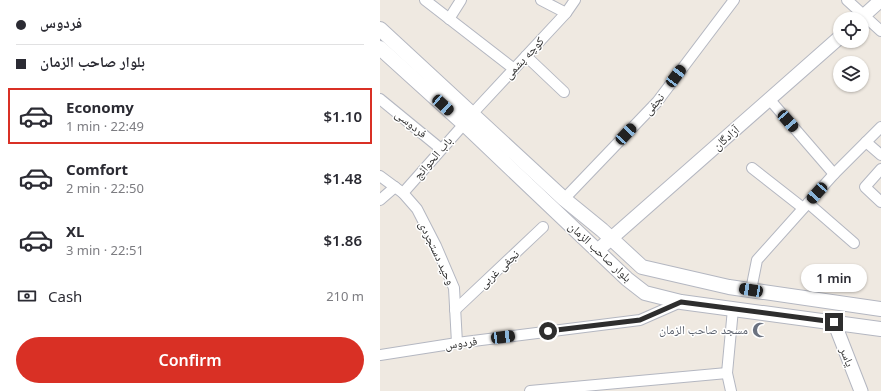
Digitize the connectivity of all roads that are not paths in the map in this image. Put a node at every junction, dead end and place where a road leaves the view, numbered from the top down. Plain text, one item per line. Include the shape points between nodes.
1 (425, 0) edge
2 (461, 0) edge
3 (541, 0) edge
4 (575, 0) edge
5 (734, 0) edge
6 (847, 0) edge
7 (881, 0) edge
8 (858, 12) edge
9 (868, 12) edge
10 (566, 13) junction
11 (449, 19) junction
12 (869, 23) edge
13 (380, 29) edge
14 (881, 32) edge
15 (833, 43) edge
16 (380, 48) edge
17 (526, 56) junction
18 (514, 69) junction
19 (564, 92) dead end
20 (380, 99) edge
21 (770, 100) junction
22 (468, 119) junction
23 (881, 127) edge
24 (866, 142) junction
25 (442, 149) junction
26 (881, 155) edge
27 (752, 168) dead end
28 (881, 169) edge
29 (834, 174) junction
30 (380, 176) edge
31 (399, 190) junction
32 (564, 199) junction
33 (380, 200) edge
34 (881, 202) edge
35 (806, 205) junction
36 (543, 227) dead end
37 (610, 238) junction
38 (854, 243) dead end
39 (598, 250) junction
40 (751, 290) junction
41 (681, 302) junction
42 (733, 308) junction
43 (881, 309) edge
44 (455, 310) junction
45 (834, 322) junction
46 (881, 329) edge
47 (457, 343) junction
48 (380, 355) edge
49 (727, 374) junction
50 (530, 391) edge
51 (731, 391) edge
52 (861, 391) edge

1 - 11 street
2 - 11 street
3 - 10 street
4 - 10 street, کوچه پشمی
5 - 32 street, نجفی via 657,102
6 - 8 street
7 - 9 street
10 - 17 street, کوچه پشمی
11 - 18 street
12 - 14 street
13 - 22 main road, بلوار صاحب الزمان
15 - 21 street, آزادگان
16 - 22 main road, بلوار صاحب الزمان
17 - 18 street, کوچه پشمی
17 - 19 street
18 - 22 street, کوچه پشمی
20 - 25 street, فردوسی
21 - 29 street
21 - 37 street, آزادگان
22 - 25 street, باب الحوائج
22 - 32 main road, بلوار صاحب الزمان
22 - 39 main road, بلوار صاحب الزمان
23 - 24 street
24 - 26 street
24 - 29 street
25 - 31 street, باب الحوائج
27 - 35 street
28 - 34 street via 865,187
29 - 35 street
30 - 31 street, وحید دستجردی
31 - 33 street, باب الحوائج
31 - 44 street, وحید دستجردی via 417,209 436,246 454,288
32 - 37 main road, بلوار صاحب الزمان
35 - 38 street
35 - 40 street via 757,260
36 - 44 street, نجفی غربی
37 - 39 street, آزادگان
37 - 40 main road, بلوار صاحب الزمان via 642,268
39 - 41 main road, بلوار صاحب الزمان via 645,293
40 - 43 main road, بلوار صاحب الزمان
41 - 42 main road, بلوار صاحب الزمان
41 - 47 street, فردوس via 640,320
42 - 45 main road, بلوار صاحب الزمان
42 - 49 street
44 - 47 street, وحید دستجردی
45 - 46 main road, بلوار صاحب الزمان
45 - 52 street, یاسر
47 - 48 street, فردوس
49 - 50 street
49 - 51 street

